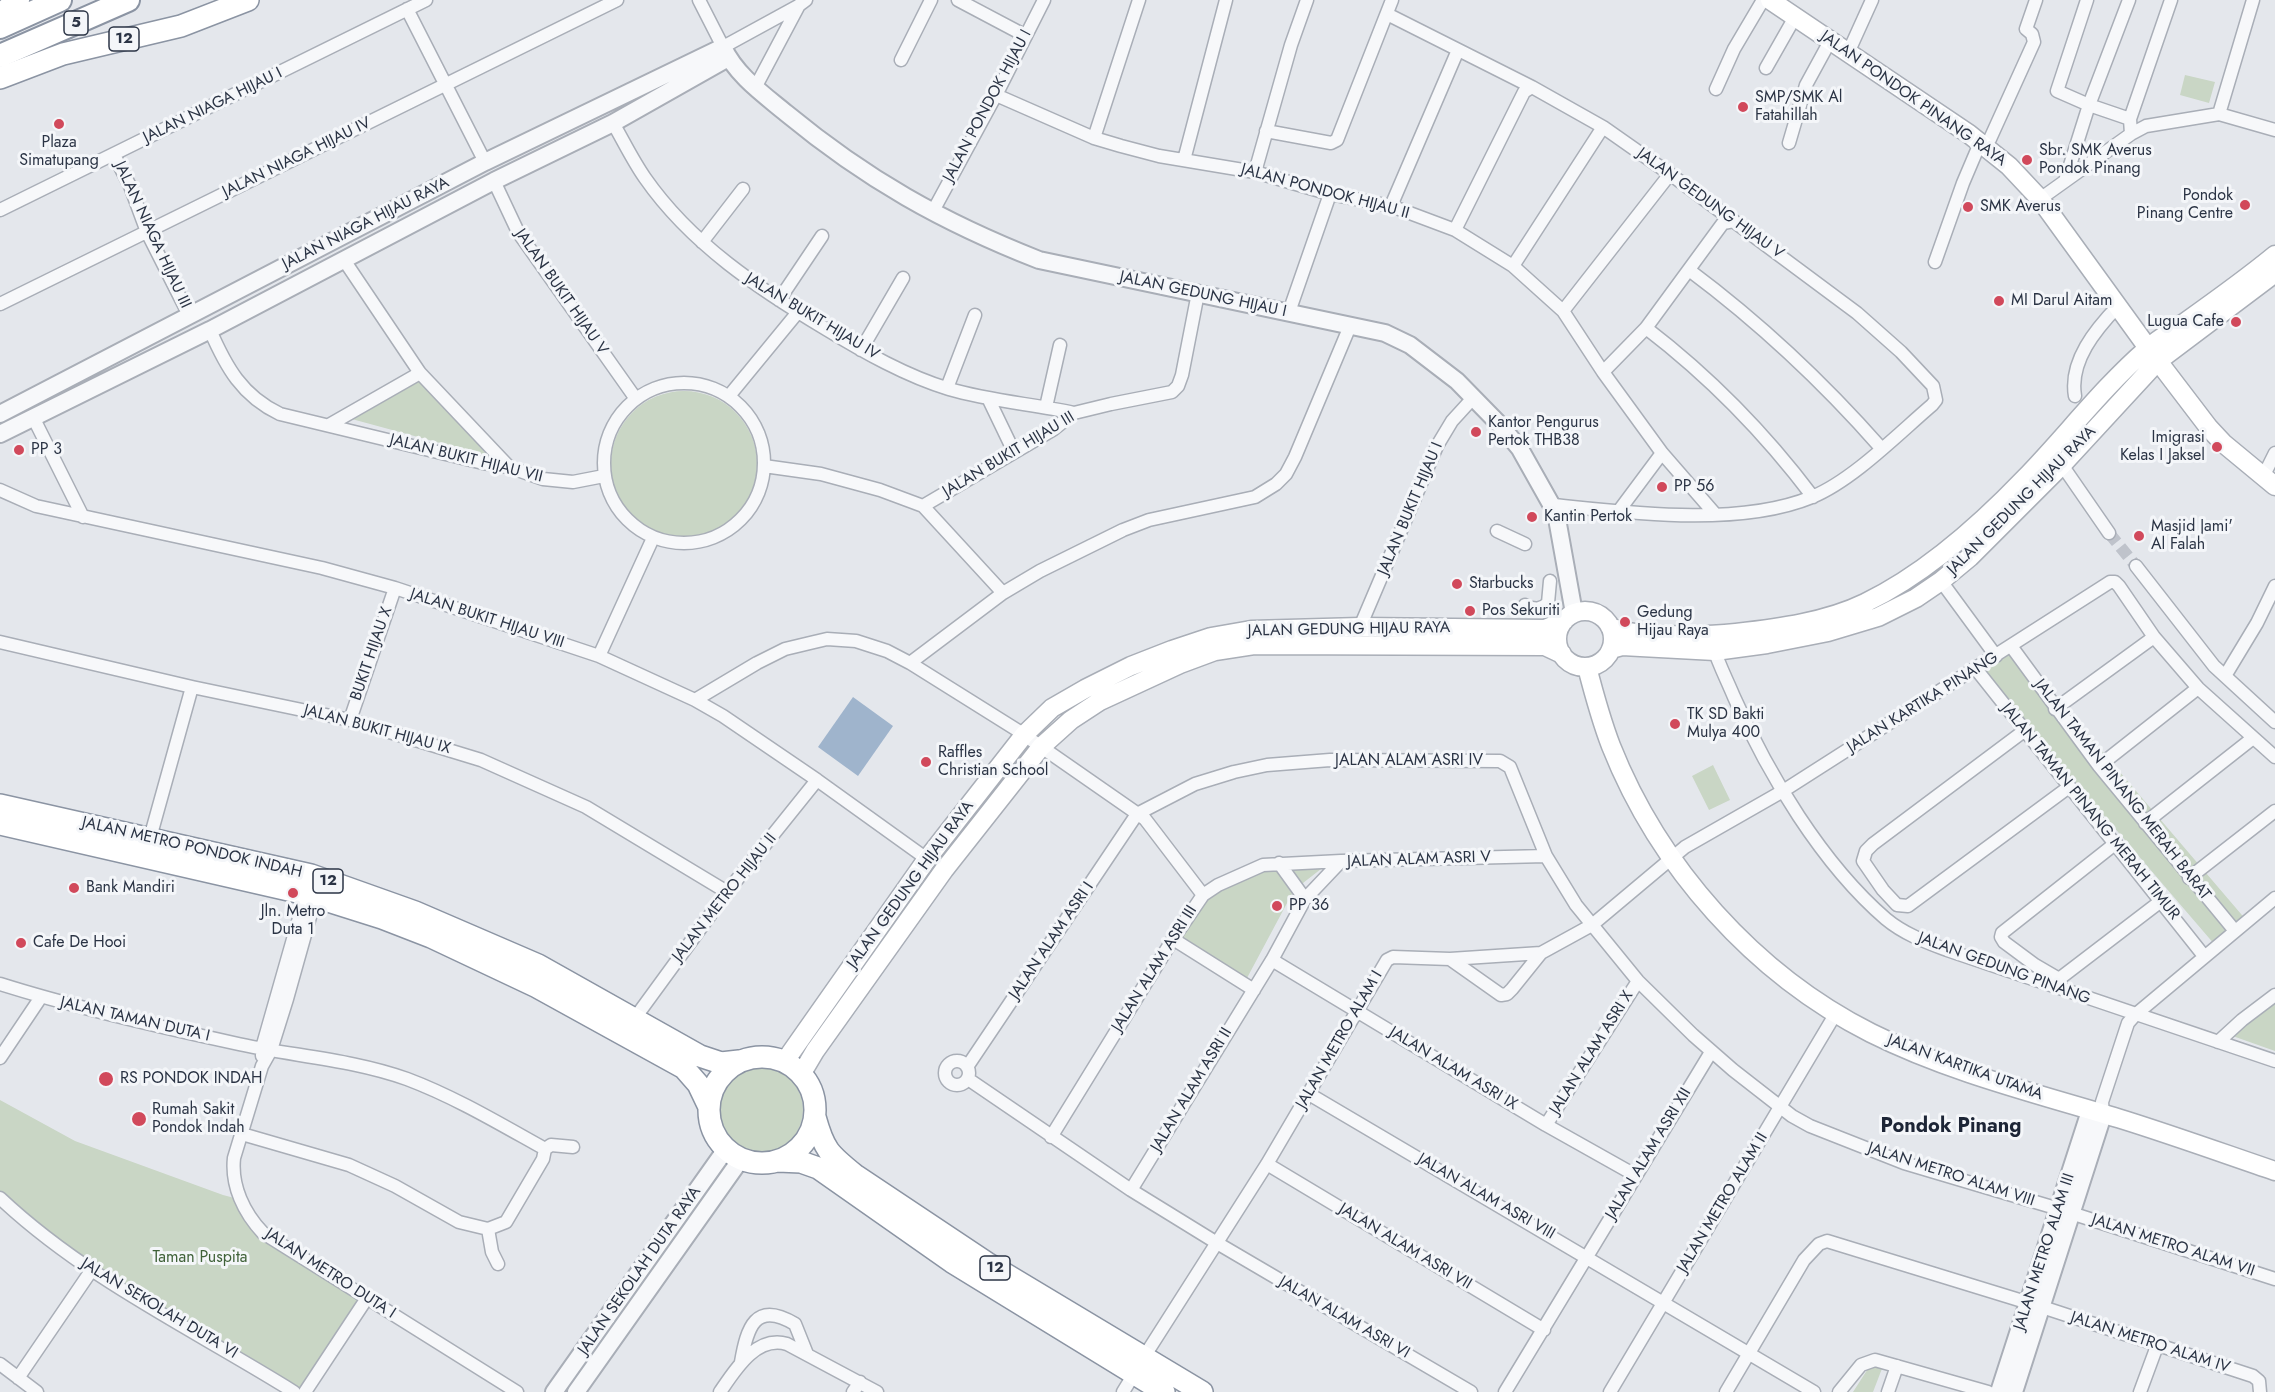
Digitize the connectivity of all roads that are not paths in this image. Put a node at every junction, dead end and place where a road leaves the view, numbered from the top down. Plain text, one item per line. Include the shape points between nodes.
1 (18, 0) edge
2 (60, 0) edge
3 (128, 0) edge
4 (248, 0) edge
5 (426, 0) edge
6 (617, 0) edge
7 (699, 0) edge
8 (931, 0) edge
9 (958, 0) edge
10 (1044, 0) edge
11 (1139, 0) edge
12 (1226, 0) edge
13 (1307, 0) edge
14 (1392, 0) edge
15 (1763, 0) edge
16 (1770, 0) edge
17 (1786, 0) edge
18 (1872, 0) edge
19 (2036, 0) edge
20 (2087, 0) edge
21 (2129, 0) edge
22 (2171, 0) edge
23 (2253, 0) edge
24 (802, 3) edge
25 (407, 9) junction
26 (1386, 14) junction
27 (0, 16) edge
28 (1795, 17) junction
29 (0, 27) edge
30 (1026, 36) junction
31 (1830, 41) junction
32 (729, 48) junction
33 (1850, 49) junction
34 (1458, 50) junction
35 (0, 56) edge
36 (901, 60) dead end
37 (1766, 68) dead end
38 (0, 78) edge
39 (447, 85) junction
40 (1532, 87) junction
41 (755, 88) junction
42 (1716, 89) dead end
43 (996, 95) junction
44 (2089, 105) junction
45 (2219, 114) junction
46 (2130, 119) junction
47 (613, 123) junction
48 (1603, 128) junction
49 (2275, 130) edge
50 (1266, 131) junction
51 (2131, 134) junction
52 (542, 135) junction
53 (1094, 138) junction
54 (1789, 143) dead end
55 (1988, 143) junction
56 (550, 153) junction
57 (114, 155) junction
58 (1184, 160) junction
59 (485, 162) junction
60 (1255, 172) junction
61 (1670, 174) junction
62 (494, 180) junction
63 (2065, 181) junction
64 (743, 189) dead end
65 (1330, 194) junction
66 (2044, 196) junction
67 (1391, 206) junction
68 (0, 210) edge
69 (932, 213) junction
70 (1734, 220) junction
71 (1455, 230) junction
72 (147, 232) junction
73 (822, 236) dead end
74 (702, 242) junction
75 (2275, 255) edge
76 (344, 260) junction
77 (1935, 262) dead end
78 (1513, 266) junction
79 (1689, 270) junction
80 (2275, 273) edge
81 (903, 278) dead end
82 (1198, 293) junction
83 (779, 300) junction
84 (0, 304) edge
85 (2118, 306) junction
86 (1563, 311) junction
87 (798, 312) junction
88 (1289, 312) junction
89 (189, 315) junction
90 (975, 315) dead end
91 (1350, 326) junction
92 (1646, 328) junction
93 (210, 330) junction
94 (1060, 345) dead end
95 (861, 350) junction
96 (2157, 351) junction
97 (97, 365) junction
98 (1603, 372) junction
99 (420, 373) junction
100 (105, 381) junction
101 (947, 388) junction
102 (729, 396) junction
103 (2075, 396) dead end
104 (1473, 398) junction
105 (636, 399) junction
106 (989, 400) junction
107 (1046, 407) junction
108 (1074, 413) junction
109 (0, 414) edge
110 (33, 417) junction
111 (329, 425) junction
112 (0, 434) edge
113 (1881, 448) junction
114 (1014, 452) junction
115 (1662, 453) junction
116 (2062, 465) junction
117 (2272, 465) edge
118 (764, 466) junction
119 (509, 467) junction
120 (604, 476) junction
121 (2033, 483) junction
122 (2275, 486) edge
123 (0, 490) edge
124 (1813, 497) junction
125 (1553, 505) junction
126 (922, 506) junction
127 (1618, 512) junction
128 (1715, 514) junction
129 (83, 517) junction
130 (1497, 531) dead end
131 (2109, 533) tunnel mouth
132 (653, 538) junction
133 (1525, 544) dead end
134 (2136, 566) tunnel mouth
135 (1550, 581) dead end
136 (1941, 581) junction
137 (2275, 586) edge
138 (395, 588) junction
139 (1003, 593) junction
140 (1525, 605) dead end
141 (1569, 617) junction
142 (1360, 627) junction
143 (1610, 627) junction
144 (2154, 638) junction
145 (0, 642) edge
146 (1713, 643) junction
147 (2011, 646) junction
148 (1611, 649) junction
149 (1562, 654) junction
150 (599, 656) junction
151 (1996, 656) junction
152 (910, 663) junction
153 (1587, 668) junction
154 (1976, 669) junction
155 (2225, 676) junction
156 (192, 687) junction
157 (2198, 688) junction
158 (695, 700) junction
159 (2055, 709) junction
160 (350, 720) junction
161 (2275, 722) edge
162 (2024, 731) junction
163 (1024, 735) junction
164 (2253, 738) junction
165 (1041, 747) junction
166 (2275, 757) edge
167 (2099, 766) junction
168 (817, 780) junction
169 (2069, 787) junction
170 (1784, 791) junction
171 (0, 805) edge
172 (2275, 811) edge
173 (1137, 814) junction
174 (0, 824) edge
175 (2145, 824) junction
176 (150, 838) junction
177 (2116, 843) junction
178 (1546, 856) junction
179 (1671, 857) junction
180 (927, 859) junction
181 (1341, 861) junction
182 (1279, 863) junction
183 (2189, 878) junction
184 (313, 886) junction
185 (728, 892) junction
186 (1203, 895) junction
187 (2275, 898) edge
188 (1305, 899) junction
189 (2161, 901) junction
190 (1592, 925) junction
191 (2235, 931) junction
192 (1173, 939) junction
193 (1541, 953) junction
194 (2204, 956) junction
195 (1450, 959) junction
196 (1272, 960) junction
197 (1638, 981) junction
198 (0, 984) edge
199 (1254, 990) junction
200 (2275, 995) edge
201 (41, 997) junction
202 (1356, 1012) junction
203 (1836, 1013) junction
204 (2135, 1015) junction
205 (635, 1018) junction
206 (2218, 1042) junction
207 (808, 1046) junction
208 (267, 1049) junction
209 (1711, 1052) junction
210 (0, 1058) edge
211 (739, 1061) junction
212 (2275, 1061) edge
213 (793, 1067) junction
214 (1309, 1094) junction
215 (709, 1107) junction
216 (1781, 1107) junction
217 (2099, 1109) junction
218 (815, 1117) junction
219 (1546, 1125) junction
220 (242, 1134) junction
221 (1051, 1137) junction
222 (573, 1147) dead end
223 (545, 1149) junction
224 (733, 1154) junction
225 (778, 1161) junction
226 (1267, 1164) junction
227 (2275, 1171) edge
228 (1635, 1175) junction
229 (716, 1178) junction
230 (1131, 1190) junction
231 (0, 1198) edge
232 (2065, 1211) junction
233 (488, 1229) junction
234 (1217, 1243) junction
235 (1587, 1256) junction
236 (498, 1264) dead end
237 (90, 1271) junction
238 (2275, 1279) edge
239 (367, 1298) junction
240 (1662, 1302) junction
241 (2036, 1305) junction
242 (1544, 1330) junction
243 (2157, 1346) junction
244 (1749, 1353) junction
245 (807, 1354) junction
246 (741, 1362) junction
247 (0, 1364) edge
248 (1897, 1366) junction
249 (1134, 1375) edge
250 (18, 1378) junction
251 (856, 1387) edge
252 (37, 1392) edge
253 (294, 1392) edge
254 (305, 1392) edge
255 (517, 1392) edge
256 (554, 1392) edge
257 (576, 1392) edge
258 (720, 1392) edge
259 (877, 1392) edge
260 (1164, 1392) edge
261 (1202, 1392) edge
262 (1471, 1392) edge
263 (1505, 1392) edge
264 (1610, 1392) edge
265 (1726, 1392) edge
266 (1814, 1392) edge
267 (1839, 1392) edge
268 (1888, 1392) edge
269 (1988, 1392) edge
270 (1999, 1392) edge
271 (2014, 1392) edge
272 (2140, 1392) edge
273 (2260, 1392) edge

1 - 27 highway
2 - 29 highway, 5
3 - 35 highway, 5
4 - 38 highway, 12 via 181,26 63,54
5 - 25 street, JALAN NIAGA HIJAU I
6 - 39 street, JALAN NIAGA HIJAU IV
7 - 32 street
8 - 36 street
9 - 30 street
10 - 30 street, JALAN PONDOK HIJAU I
11 - 53 street
12 - 58 street
13 - 50 street
14 - 26 street
15 - 42 street
16 - 28 main road, JALAN PONDOK PINANG RAYA
17 - 33 main road, JALAN PONDOK PINANG RAYA
18 - 33 street
19 - 55 street via 2026,30 2034,42
20 - 44 street via 2057,88 2058,93
21 - 44 street
22 - 46 street
23 - 45 street
24 - 32 street
24 - 41 street
25 - 39 street
25 - 57 street, JALAN NIAGA HIJAU I
26 - 34 street, JALAN GEDUNG HIJAU V
26 - 50 street via 1339,138 1331,143
28 - 31 main road, JALAN PONDOK PINANG RAYA
28 - 37 street
30 - 43 street, JALAN PONDOK HIJAU I
31 - 33 main road, JALAN PONDOK PINANG RAYA
31 - 54 street via 1806,86
32 - 41 street, JALAN GEDUNG HIJAU I
32 - 47 street, JALAN NIAGA HIJAU RAYA via 681,85
32 - 52 street, JALAN NIAGA HIJAU RAYA
33 - 55 main road, JALAN PONDOK PINANG RAYA
34 - 40 street, JALAN GEDUNG HIJAU V
34 - 67 street
39 - 59 street
39 - 72 street, JALAN NIAGA HIJAU IV
40 - 48 street, JALAN GEDUNG HIJAU V
40 - 71 street via 1524,92
41 - 69 street, JALAN GEDUNG HIJAU I via 863,172
43 - 53 street, JALAN PONDOK HIJAU II
43 - 69 street, JALAN PONDOK HIJAU I
44 - 46 street
44 - 63 street
45 - 49 street
45 - 51 street via 2146,126
46 - 51 street
47 - 56 street, JALAN NIAGA HIJAU RAYA
47 - 74 street, JALAN BUKIT HIJAU IV via 645,178
48 - 61 street, JALAN GEDUNG HIJAU V
48 - 78 street
50 - 60 street
51 - 63 street
52 - 56 street
52 - 59 street, JALAN NIAGA HIJAU RAYA
53 - 58 street, JALAN PONDOK HIJAU II
55 - 66 main road, JALAN PONDOK PINANG RAYA
55 - 77 street via 1963,183
56 - 62 street, JALAN NIAGA HIJAU RAYA
57 - 68 street, JALAN NIAGA HIJAU I
57 - 72 street, JALAN NIAGA HIJAU III
58 - 60 street, JALAN PONDOK HIJAU II
59 - 89 street, JALAN NIAGA HIJAU RAYA
60 - 65 street, JALAN PONDOK HIJAU II
61 - 70 street, JALAN GEDUNG HIJAU V
61 - 86 street
62 - 76 street, JALAN NIAGA HIJAU RAYA
62 - 105 street, JALAN BUKIT HIJAU V via 518,232
63 - 66 street
64 - 74 street
65 - 67 street, JALAN PONDOK HIJAU II
65 - 88 street
66 - 85 main road, JALAN PONDOK PINANG RAYA
66 - 96 main road, JALAN PONDOK PINANG RAYA
67 - 71 street, JALAN PONDOK HIJAU II
69 - 82 street, JALAN GEDUNG HIJAU I via 1038,260
70 - 79 street via 1723,224
70 - 113 street, JALAN GEDUNG HIJAU V via 1857,313 1933,386 1936,395 1932,405
71 - 78 street, JALAN PONDOK HIJAU II
72 - 84 street, JALAN NIAGA HIJAU IV
72 - 89 street, JALAN NIAGA HIJAU III
73 - 83 street
74 - 83 street, JALAN BUKIT HIJAU IV
75 - 96 main road
76 - 93 street, JALAN NIAGA HIJAU RAYA
76 - 99 street
78 - 86 street, JALAN PONDOK HIJAU II
79 - 92 street
79 - 113 street via 1791,353
80 - 96 main road
81 - 95 street
82 - 88 street, JALAN GEDUNG HIJAU I
82 - 108 street, JALAN BUKIT HIJAU III via 1182,375 1173,392
83 - 87 street, JALAN BUKIT HIJAU IV
85 - 96 main road, JALAN PONDOK PINANG RAYA
85 - 103 street via 2094,333 2082,357 2074,380
86 - 98 street, JALAN PONDOK HIJAU II
87 - 95 street, JALAN BUKIT HIJAU IV
87 - 102 street
88 - 91 street, JALAN GEDUNG HIJAU I
89 - 97 street, JALAN NIAGA HIJAU RAYA
90 - 101 street
91 - 104 street, JALAN GEDUNG HIJAU I via 1385,333 1410,345
91 - 139 street via 1295,457 1276,484 1255,497 1149,520 1123,530
92 - 98 street
92 - 124 street via 1740,410
93 - 100 street, JALAN NIAGA HIJAU RAYA
93 - 111 street, JALAN BUKIT HIJAU VII via 250,397 280,414
94 - 107 street
95 - 101 street, JALAN BUKIT HIJAU IV
96 - 116 main road, JALAN GEDUNG HIJAU RAYA
96 - 117 main road, JALAN PONDOK PINANG RAYA via 2236,442
96 - 121 main road, JALAN GEDUNG HIJAU RAYA via 2080,417
96 - 122 main road, JALAN PONDOK PINANG RAYA via 2223,443
97 - 100 street
97 - 109 street, JALAN NIAGA HIJAU RAYA
98 - 115 street, JALAN PONDOK HIJAU II
99 - 111 street
99 - 119 street
100 - 110 street, JALAN NIAGA HIJAU RAYA
101 - 106 street, JALAN BUKIT HIJAU IV
102 - 105 street via 714,388 682,382 650,390
102 - 118 street via 752,419 763,449
104 - 125 street, JALAN GEDUNG HIJAU I via 1520,449
104 - 142 street, JALAN BUKIT HIJAU I via 1437,446
105 - 120 street via 623,410 606,441
106 - 107 street, JALAN BUKIT HIJAU IV
106 - 114 street
107 - 108 street, JALAN BUKIT HIJAU IV
108 - 114 street, JALAN BUKIT HIJAU III
110 - 112 street, JALAN NIAGA HIJAU RAYA
110 - 129 street
111 - 119 street, JALAN BUKIT HIJAU VII
113 - 124 street, JALAN GEDUNG HIJAU V
114 - 126 street, JALAN BUKIT HIJAU III
115 - 127 street
115 - 128 street, JALAN PONDOK HIJAU II
116 - 121 main road, JALAN GEDUNG HIJAU RAYA
116 - 131 street
118 - 126 street via 821,474
118 - 132 street via 754,503 727,531 691,544
119 - 120 street, JALAN BUKIT HIJAU VII via 543,479 573,482
120 - 132 street via 621,513 635,528
121 - 136 main road, JALAN GEDUNG HIJAU RAYA via 1970,556
121 - 146 main road, JALAN GEDUNG HIJAU RAYA via 1928,565 1864,604
123 - 129 street, JALAN BUKIT HIJAU VIII via 36,506
124 - 128 street, JALAN GEDUNG HIJAU V via 1774,508
125 - 127 street, JALAN GEDUNG HIJAU V
125 - 141 street, JALAN GEDUNG HIJAU I
126 - 139 street
127 - 128 street, JALAN GEDUNG HIJAU V
129 - 138 street, JALAN BUKIT HIJAU VIII via 322,568
130 - 133 street
132 - 150 street
134 - 155 street
135 - 140 street via 1544,607 1532,609
136 - 146 main road, JALAN GEDUNG HIJAU RAYA via 1878,617 1828,632 1767,644
136 - 151 street
137 - 155 street
138 - 150 street, JALAN BUKIT HIJAU VIII
138 - 160 street, BUKIT HIJAU X
139 - 152 street
141 - 142 main road, JALAN GEDUNG HIJAU RAYA via 1545,629
141 - 143 main road via 1591,612 1606,620
141 - 149 main road via 1557,638
142 - 163 main road, JALAN GEDUNG HIJAU RAYA via 1251,630 1211,637 1131,666 1085,689 1053,708
143 - 146 main road, JALAN GEDUNG HIJAU RAYA
143 - 148 main road
144 - 147 street, JALAN KARTIKA PINANG via 2119,586 2110,582
144 - 157 street
144 - 159 street
145 - 156 street, JALAN BUKIT HIJAU IX
146 - 148 main road, JALAN GEDUNG HIJAU RAYA
146 - 170 street, JALAN GEDUNG PINANG via 1752,737
147 - 151 street, JALAN KARTIKA PINANG
147 - 159 street, JALAN TAMAN PINANG MERAH BARAT
148 - 153 main road via 1602,662
149 - 153 main road via 1573,664
149 - 165 main road, JALAN GEDUNG HIJAU RAYA via 1545,646 1254,645 1215,651 1100,701
150 - 158 street, JALAN BUKIT HIJAU VIII
151 - 154 street, JALAN KARTIKA PINANG
152 - 158 street via 856,641 827,639 785,649
152 - 163 street
153 - 179 main road, JALAN KARTIKA UTAMA via 1622,770
154 - 162 street, JALAN TAMAN PINANG MERAH TIMUR
154 - 170 street, JALAN KARTIKA PINANG
155 - 161 street
156 - 160 street, JALAN BUKIT HIJAU IX
156 - 176 street
157 - 164 street
157 - 167 street
158 - 168 street, JALAN BUKIT HIJAU VIII
159 - 167 street, JALAN TAMAN PINANG MERAH BARAT
160 - 185 street, JALAN BUKIT HIJAU IX via 504,769 586,807
162 - 169 street, JALAN TAMAN PINANG MERAH TIMUR
162 - 169 street via 1873,844 1863,861 1871,874 1897,905 1904,907
163 - 165 street
163 - 180 main road, JALAN GEDUNG HIJAU RAYA
164 - 166 street
164 - 175 street
165 - 173 street
165 - 207 main road, JALAN GEDUNG HIJAU RAYA
167 - 175 street, JALAN TAMAN PINANG MERAH BARAT
168 - 180 street, JALAN BUKIT HIJAU VIII
168 - 185 street, JALAN METRO HIJAU II
169 - 177 street, JALAN TAMAN PINANG MERAH TIMUR
170 - 179 street, JALAN KARTIKA PINANG
170 - 204 street, JALAN GEDUNG PINANG via 1792,807 1858,892 1903,931
171 - 176 highway, JALAN METRO PONDOK INDAH / 12
172 - 183 street
173 - 178 street, JALAN ALAM ASRI IV via 1195,784 1267,765 1330,760 1500,761 1510,767
173 - 186 street via 1153,828
173 - 221 street, JALAN ALAM ASRI I via 967,1073
174 - 184 highway, JALAN METRO PONDOK INDAH / 12
175 - 183 street, JALAN TAMAN PINANG MERAH BARAT
176 - 184 highway, JALAN METRO PONDOK INDAH / 12
177 - 189 street, JALAN TAMAN PINANG MERAH TIMUR
177 - 189 street via 2002,933 2004,942 2054,977 2062,978
178 - 181 street, JALAN ALAM ASRI V
178 - 190 street, JALAN ALAM ASRI IV
179 - 190 street, JALAN METRO ALAM I
179 - 203 main road, JALAN KARTIKA UTAMA via 1710,908 1750,948
180 - 207 main road, JALAN GEDUNG HIJAU RAYA
181 - 182 street, JALAN ALAM ASRI III
181 - 188 street, JALAN ALAM ASRI V
182 - 186 street, JALAN ALAM ASRI III via 1242,873
182 - 188 street
183 - 191 street, JALAN TAMAN PINANG MERAH BARAT
184 - 205 highway, JALAN METRO PONDOK INDAH / 12 via 415,912 538,965
184 - 208 street, JALAN METRO DUTA I
184 - 215 highway, JALAN METRO PONDOK INDAH / 12 via 557,996 684,1068 698,1084
185 - 205 street, JALAN METRO HIJAU II
186 - 192 street, JALAN ALAM ASRI III
187 - 191 street
188 - 196 street, JALAN ALAM ASRI V
189 - 194 street, JALAN TAMAN PINANG MERAH TIMUR
190 - 193 street, JALAN METRO ALAM I
190 - 197 street, JALAN ALAM ASRI IV
191 - 194 street
192 - 199 street
192 - 221 street, JALAN ALAM ASRI III
193 - 195 street, JALAN METRO ALAM I
193 - 195 street via 1512,989 1501,995
194 - 204 street
195 - 202 street, JALAN METRO ALAM I via 1387,960
196 - 199 street, JALAN ALAM ASRI II
196 - 202 street, JALAN ALAM ASRI IX
197 - 209 street, JALAN ALAM ASRI IV
197 - 219 street, JALAN ALAM ASRI X
198 - 201 street, JALAN TAMAN DUTA I
199 - 230 street, JALAN ALAM ASRI II
200 - 206 street
201 - 208 street, JALAN TAMAN DUTA I
201 - 210 street
202 - 214 street, JALAN METRO ALAM I
202 - 219 street, JALAN ALAM ASRI IX
203 - 216 street, JALAN METRO ALAM II
203 - 217 main road, JALAN KARTIKA UTAMA via 1914,1052 2026,1092
204 - 206 street, JALAN GEDUNG PINANG
204 - 217 street via 2128,1023
205 - 211 highway, JALAN METRO PONDOK INDAH / 12 via 700,1056 721,1063
206 - 212 street, JALAN GEDUNG PINANG
207 - 213 main road, JALAN GEDUNG HIJAU RAYA
208 - 220 street, JALAN METRO DUTA I
208 - 223 street, JALAN TAMAN DUTA I via 405,1078 471,1108
209 - 216 street, JALAN METRO ALAM VIII
209 - 228 street, JALAN ALAM ASRI XII
211 - 213 highway, 12 via 762,1056
211 - 215 highway via 716,1083
213 - 218 highway, 12 via 807,1080 815,1098
214 - 226 street, JALAN METRO ALAM I
214 - 235 street, JALAN ALAM ASRI VIII
215 - 224 highway, 12 via 715,1134
216 - 232 street, JALAN METRO ALAM VIII via 1810,1126 1904,1163
216 - 240 street, JALAN METRO ALAM II
217 - 227 main road, JALAN KARTIKA UTAMA
217 - 232 street, JALAN METRO ALAM III
218 - 225 highway via 803,1144
218 - 249 highway, 12 via 822,1142 855,1175 987,1263
219 - 228 street, JALAN ALAM ASRI IX
220 - 233 street via 349,1165 459,1222
220 - 239 street, JALAN METRO DUTA I via 233,1171 236,1189 260,1229
221 - 230 street, JALAN ALAM ASRI I
222 - 223 street via 551,1145
223 - 233 street via 506,1222
224 - 225 highway, 12 via 759,1163
224 - 229 street, JALAN SEKOLAH DUTA RAYA
225 - 249 highway, 12 via 818,1168 952,1262
226 - 234 street, JALAN METRO ALAM I
226 - 242 street, JALAN ALAM ASRI VII
228 - 235 street, JALAN ALAM ASRI XII
229 - 256 street, JALAN SEKOLAH DUTA RAYA
229 - 257 street, JALAN SEKOLAH DUTA RAYA
230 - 234 street, JALAN ALAM ASRI I
231 - 237 street, JALAN SEKOLAH DUTA VI
232 - 238 street, JALAN METRO ALAM VII
232 - 241 street, JALAN METRO ALAM III
233 - 236 street
234 - 249 street, JALAN METRO ALAM I
234 - 262 street, JALAN ALAM ASRI VI
235 - 240 street, JALAN ALAM ASRI VIII
235 - 242 street
237 - 250 street
237 - 253 street, JALAN SEKOLAH DUTA VI
239 - 254 street
239 - 255 street, JALAN METRO DUTA I
240 - 244 street, JALAN ALAM ASRI VIII
240 - 264 street, JALAN METRO ALAM II
241 - 243 street, JALAN METRO ALAM IV
241 - 244 street, JALAN METRO ALAM IV via 1827,1241 1804,1260
241 - 270 street, JALAN METRO ALAM III
241 - 271 street, JALAN METRO ALAM III
242 - 263 street
243 - 272 street
243 - 273 street, JALAN METRO ALAM IV via 2253,1376 2259,1381
244 - 265 street
244 - 266 street, JALAN ALAM ASRI VIII
245 - 246 street via 777,1341 767,1343
245 - 246 street via 795,1324 775,1315 752,1322
245 - 251 street
246 - 258 street
247 - 250 street
248 - 267 street via 1867,1361
248 - 268 street
248 - 269 street
249 - 260 highway, 12
249 - 261 highway, 12
250 - 252 street
251 - 259 street

